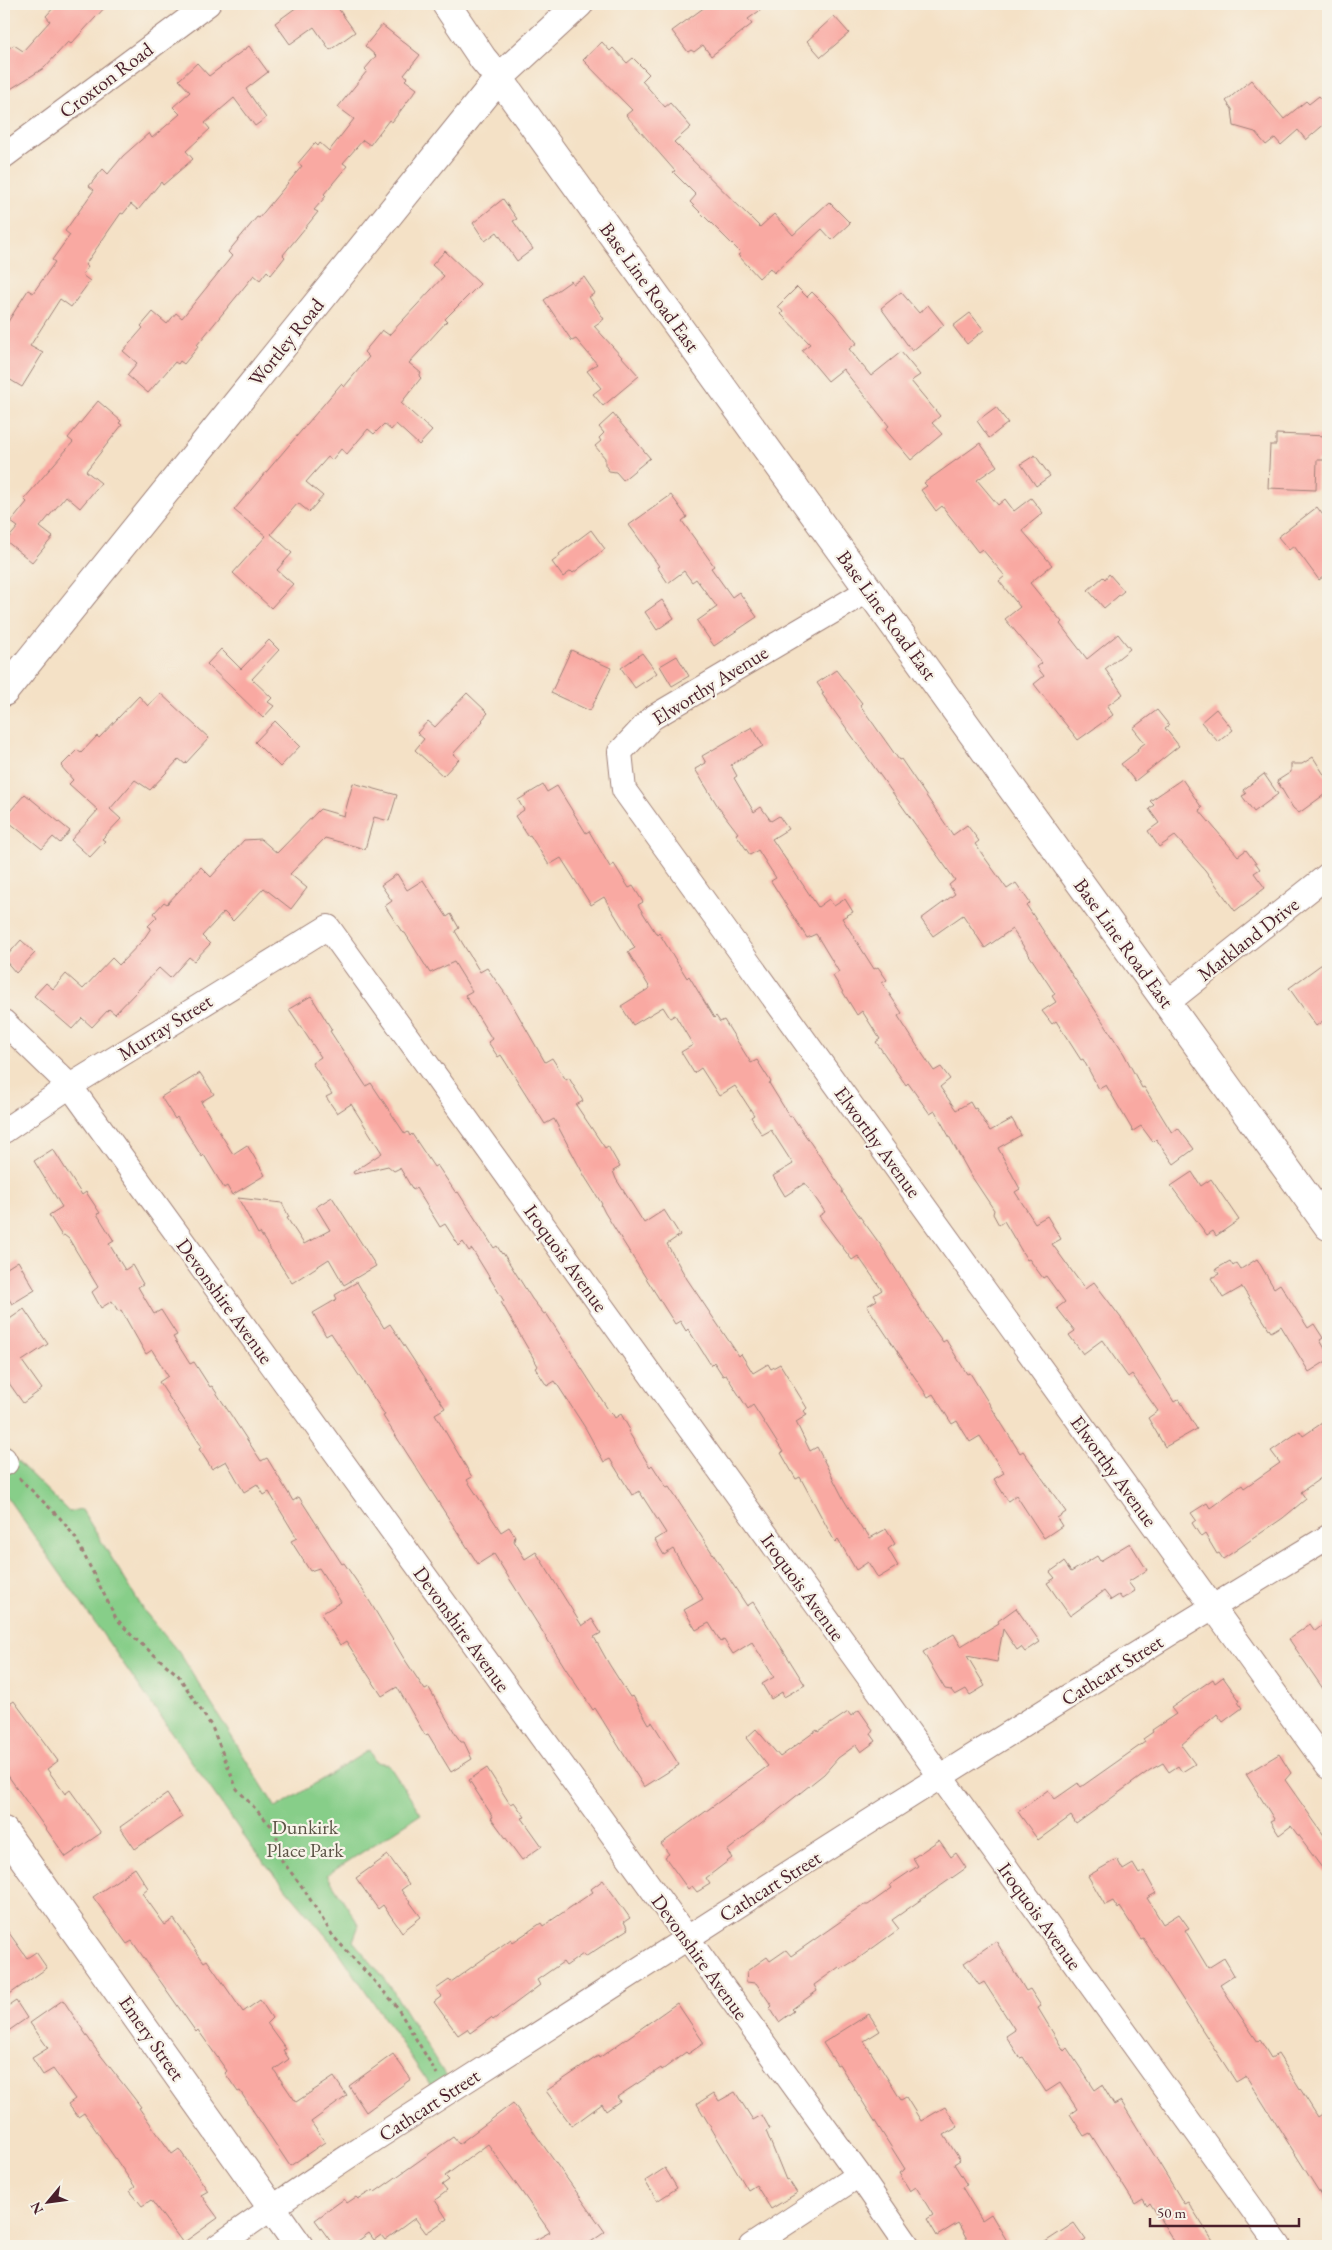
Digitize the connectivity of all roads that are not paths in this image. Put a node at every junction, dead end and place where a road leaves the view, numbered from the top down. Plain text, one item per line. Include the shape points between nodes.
1 (446, 4) edge
2 (579, 4) edge
3 (195, 8) edge
4 (499, 78) junction
5 (4, 156) edge
6 (869, 590) junction
7 (4, 692) edge
8 (1328, 875) edge
9 (328, 927) joint
10 (1167, 1003) junction
11 (4, 1022) edge
12 (70, 1086) junction
13 (4, 1131) edge
14 (1328, 1226) edge
15 (1328, 1537) edge
16 (1213, 1607) junction
17 (1328, 1767) edge
18 (940, 1778) junction
19 (4, 1831) edge
20 (686, 1939) junction
21 (859, 2175) junction
22 (272, 2208) junction
23 (218, 2246) edge
24 (299, 2246) edge
25 (751, 2246) edge
26 (908, 2246) edge
27 (1279, 2246) edge

1 - 4 street, Base Line Road East
2 - 4 street, Wortley Road
3 - 5 street, Croxton Road
4 - 6 street, Base Line Road East
4 - 7 street, Wortley Road
6 - 10 street, Base Line Road East
6 - 16 street, Elworthy Avenue via 652,718 620,752 624,790
8 - 10 street, Markland Drive
9 - 12 street, Murray Street
9 - 18 street, Iroquois Avenue
10 - 14 street, Base Line Road East
11 - 12 street, Devonshire Avenue
12 - 13 street, Murray Street
12 - 20 street, Devonshire Avenue
15 - 16 street, Cathcart Street
16 - 17 street, Elworthy Avenue
16 - 18 street, Cathcart Street
18 - 20 street, Cathcart Street
18 - 27 street, Iroquois Avenue
19 - 22 street, Emery Street
20 - 21 street, Devonshire Avenue
20 - 22 street, Cathcart Street
21 - 25 street
21 - 26 street, Devonshire Avenue
22 - 23 street, Cathcart Street
22 - 24 street, Emery Street

